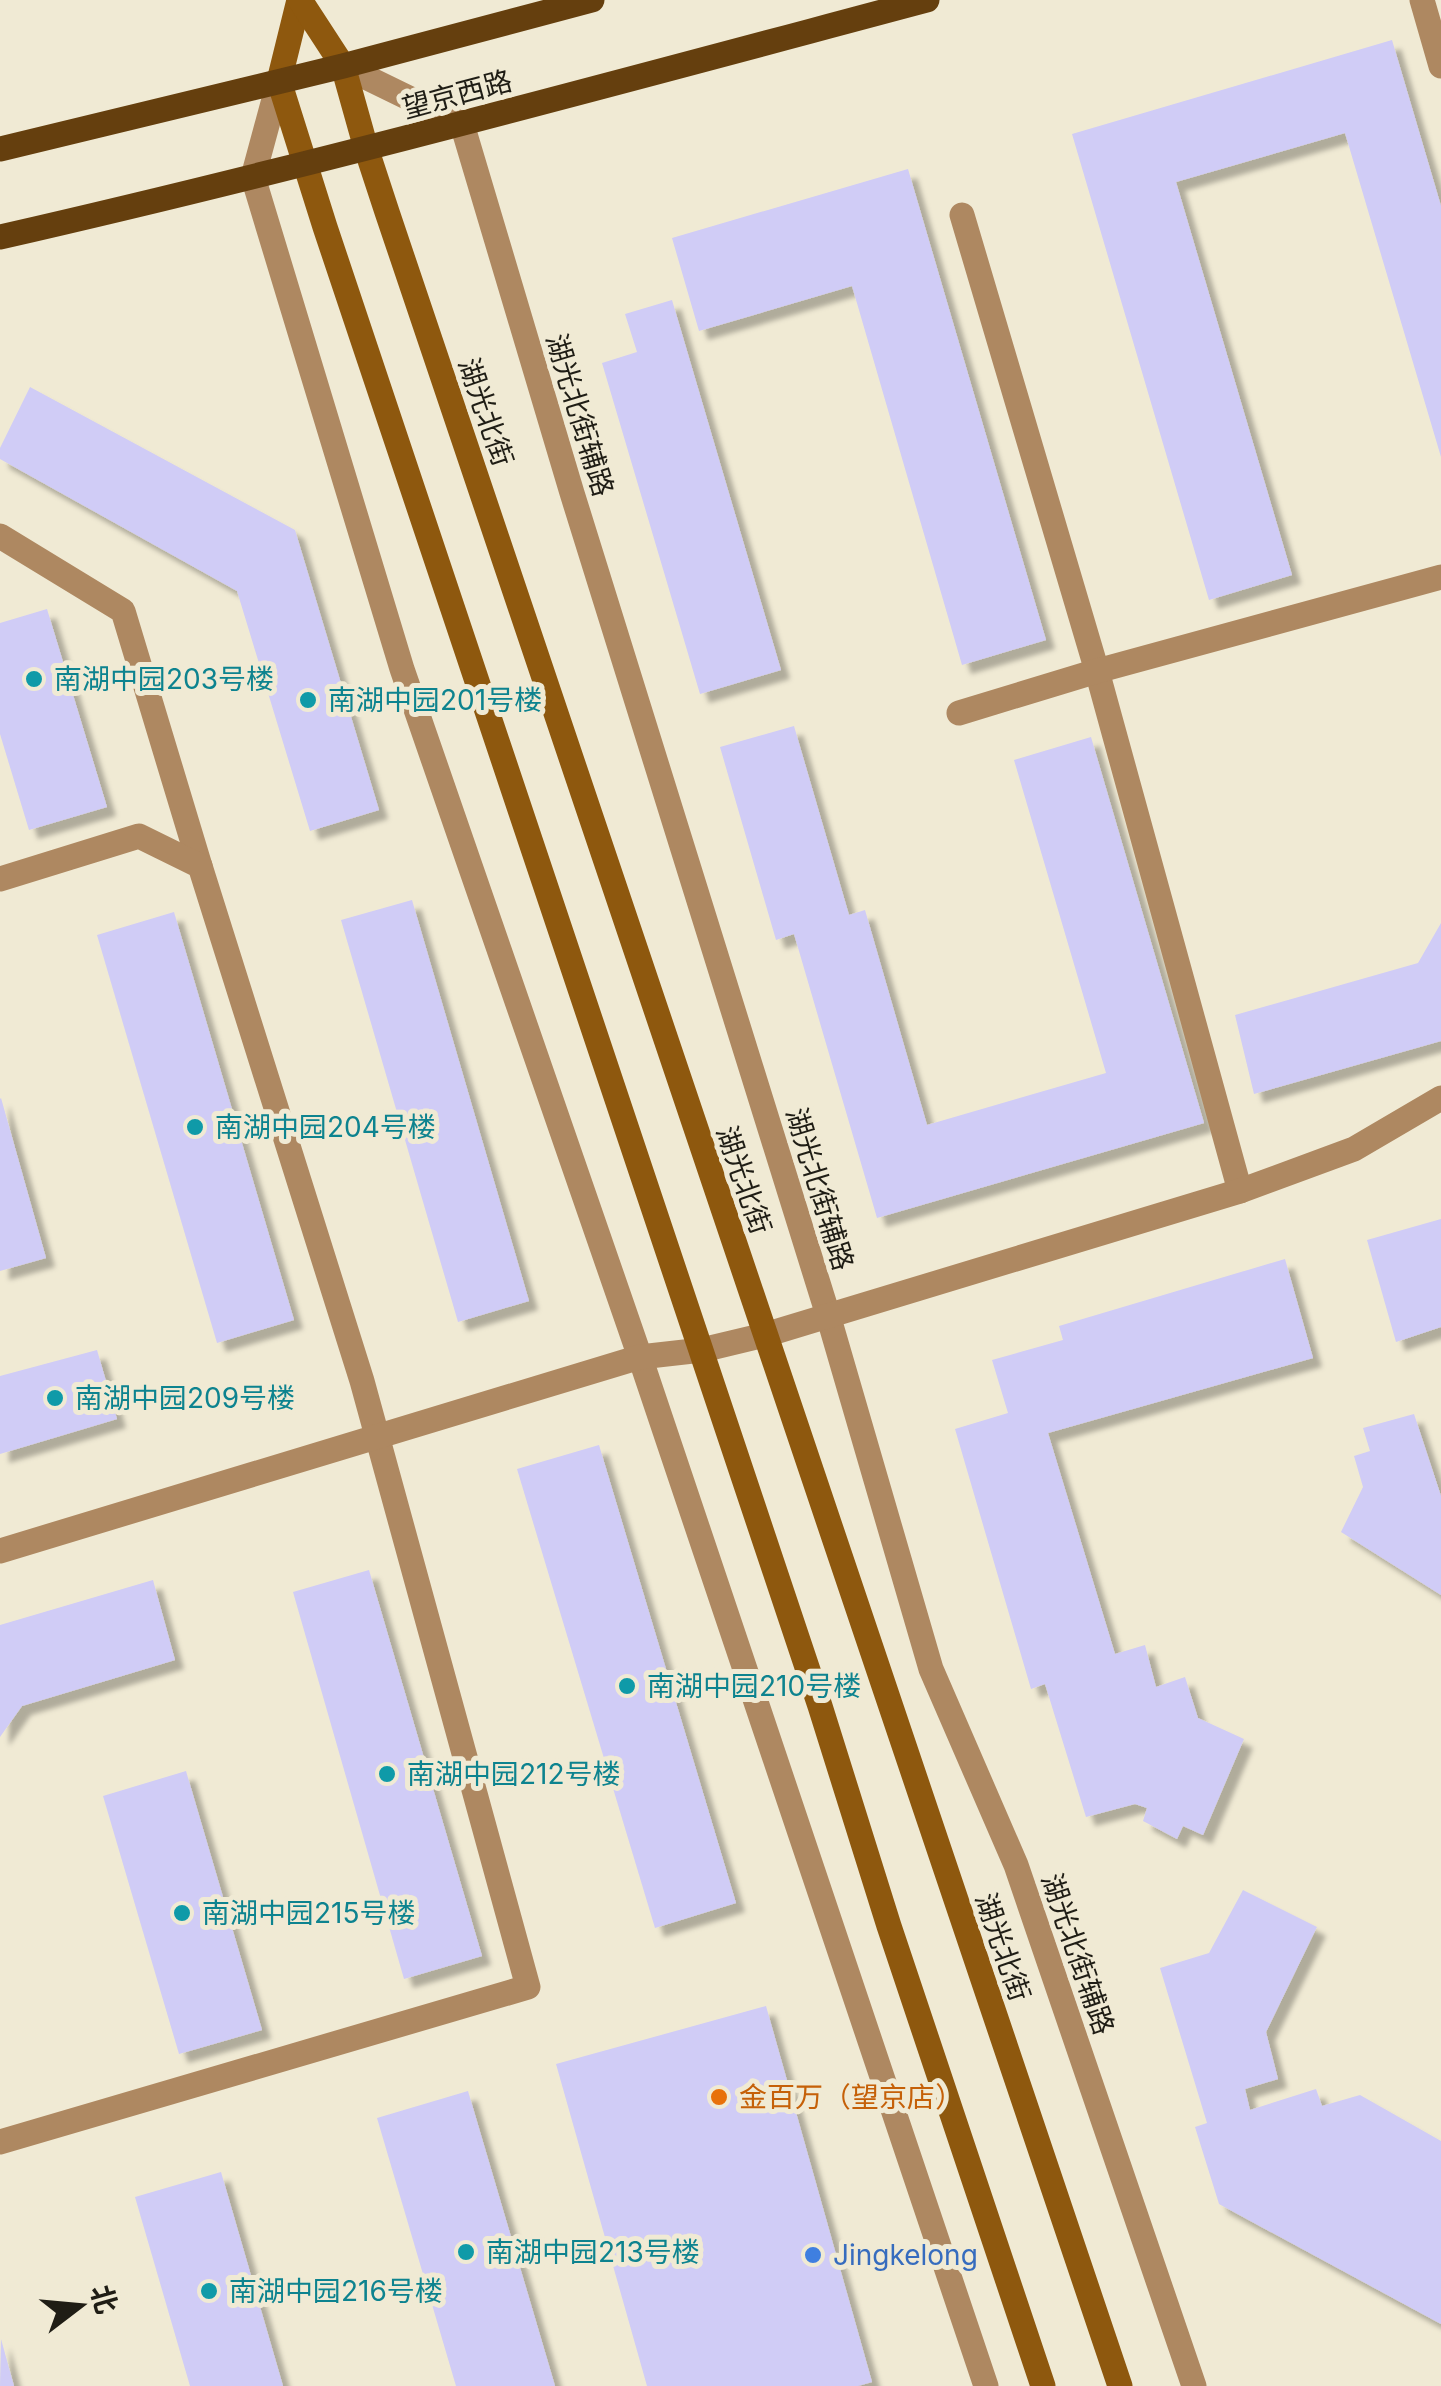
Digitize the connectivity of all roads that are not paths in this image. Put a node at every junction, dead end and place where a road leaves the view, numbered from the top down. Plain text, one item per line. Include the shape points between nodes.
1 (300, 0) edge
2 (592, 0) edge
3 (928, 0) edge
4 (1422, 0) edge
5 (342, 66) junction
6 (1441, 66) edge
7 (279, 80) junction
8 (462, 124) junction
9 (366, 148) junction
10 (0, 149) edge
11 (305, 164) junction
12 (253, 177) junction
13 (962, 215) dead end
14 (0, 237) edge
15 (0, 536) edge
16 (1441, 577) edge
17 (1098, 671) junction
18 (959, 713) dead end
19 (200, 866) junction
20 (0, 880) edge
21 (1441, 1098) edge
22 (1240, 1190) junction
23 (828, 1315) junction
24 (765, 1335) junction
25 (702, 1350) junction
26 (640, 1357) junction
27 (378, 1438) junction
28 (0, 1551) edge
29 (0, 2142) edge
30 (986, 2386) edge
31 (1043, 2386) edge
32 (1120, 2386) edge
33 (1194, 2386) edge

1 - 5 street, 湖光北街
1 - 7 street, 湖光北街
2 - 5 main road, 望京西路
3 - 8 main road, 望京西路
4 - 6 street
5 - 7 main road, 望京西路
5 - 8 street
5 - 9 street, 湖光北街
7 - 10 main road, 望京西路
7 - 11 street
7 - 12 street
8 - 9 main road, 望京西路
8 - 23 street, 湖光北街辅路
9 - 11 main road, 望京西路
9 - 24 street, 湖光北街
11 - 12 main road, 望京西路
11 - 25 street
12 - 14 main road, 望京西路
12 - 26 street via 402,670
13 - 17 street
15 - 19 street via 123,612
16 - 17 street
17 - 18 street
17 - 22 street
19 - 20 street via 139,836
19 - 27 street
21 - 22 street via 1354,1149
22 - 23 street
23 - 24 street
23 - 33 street, 湖光北街辅路 via 931,1669 1016,1866
24 - 25 street
24 - 32 street, 湖光北街
25 - 26 street
25 - 31 street
26 - 27 street
26 - 30 street
27 - 28 street
27 - 29 street via 528,1987

